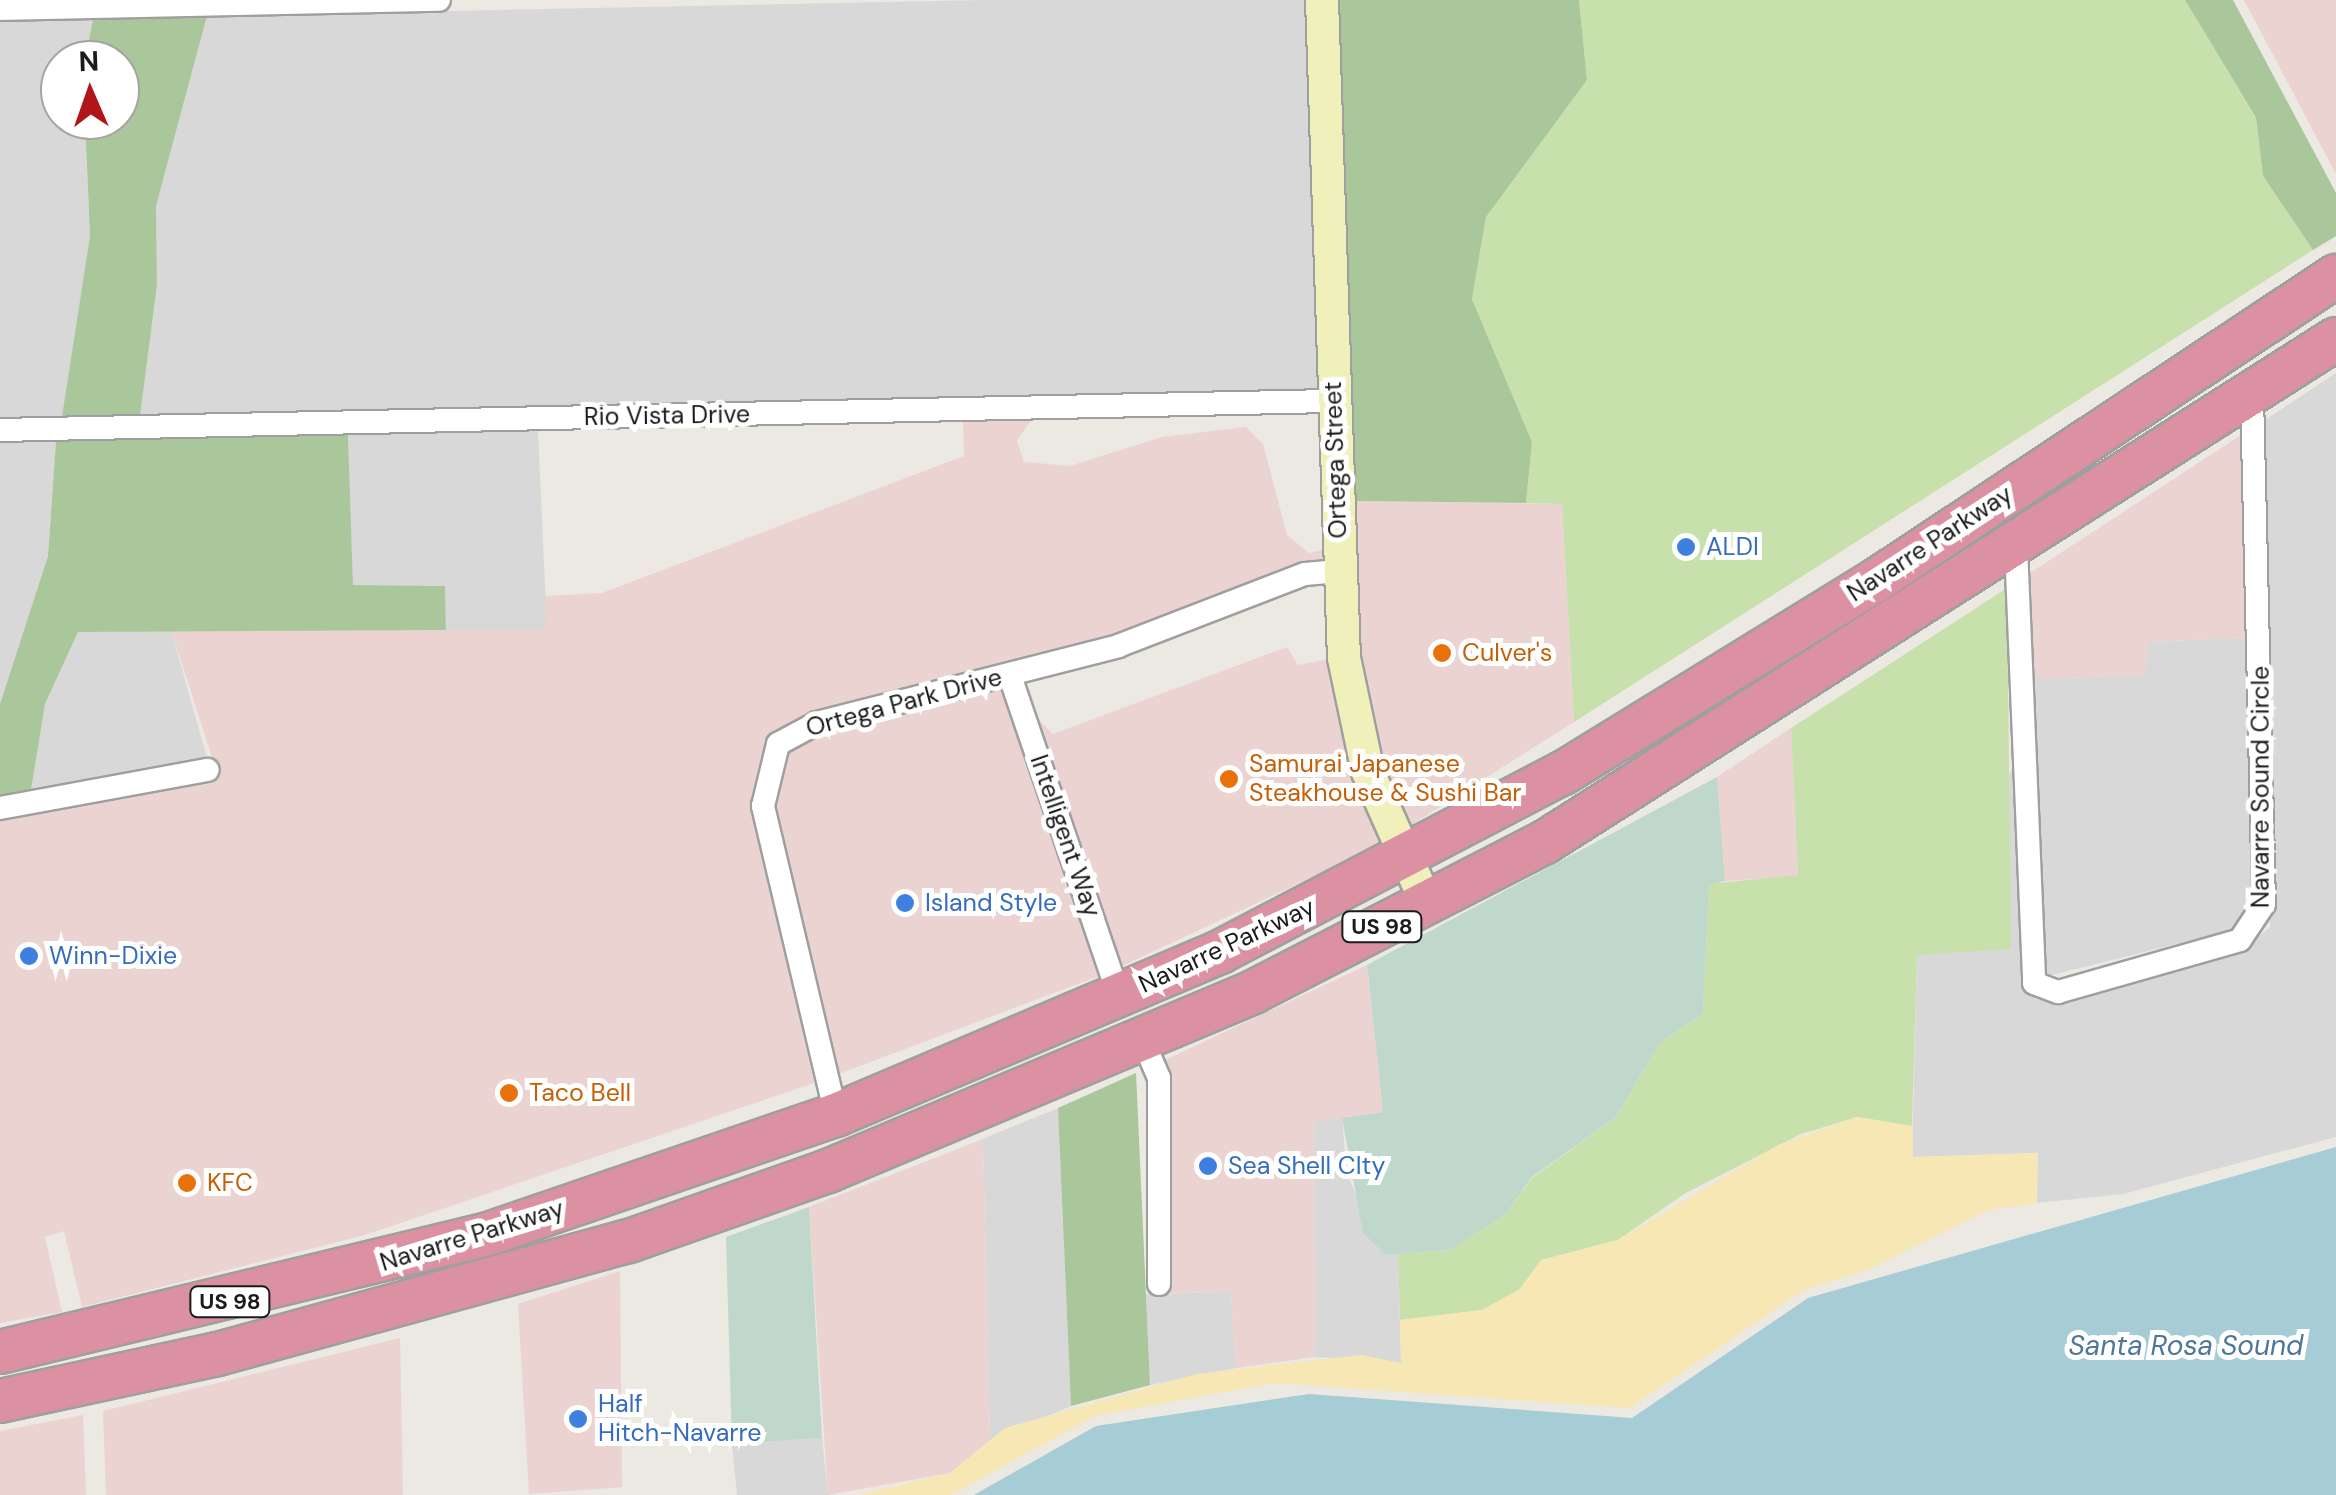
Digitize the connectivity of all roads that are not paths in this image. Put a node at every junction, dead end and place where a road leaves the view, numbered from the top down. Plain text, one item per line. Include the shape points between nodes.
1 (439, 0) edge
2 (1322, 0) edge
3 (0, 9) edge
4 (2336, 276) edge
5 (2336, 339) edge
6 (2252, 393) junction
7 (1334, 402) junction
8 (0, 430) edge
9 (2016, 547) junction
10 (1339, 572) junction
11 (1010, 676) junction
12 (208, 770) dead end
13 (0, 808) edge
14 (1401, 861) junction
15 (1427, 904) junction
16 (1120, 997) junction
17 (1143, 1041) junction
18 (836, 1116) junction
19 (546, 1214) junction
20 (446, 1246) junction
21 (522, 1274) junction
22 (1159, 1284) dead end
23 (432, 1299) junction
24 (0, 1352) edge
25 (0, 1401) edge

1 - 3 street
2 - 7 street, Ortega Street
4 - 14 highway, Navarre Parkway / US 98 via 1874,582
5 - 6 highway, Navarre Parkway / US 98
6 - 9 highway, Navarre Parkway / US 98
6 - 9 street, Navarre Sound Circle via 2264,904 2240,940 2058,992 2034,982
7 - 8 street, Rio Vista Drive
7 - 10 street, Ortega Street
9 - 15 highway, Navarre Parkway / US 98 via 1545,842
10 - 11 street, Ortega Park Drive via 1306,574 1229,610
10 - 14 street, Ortega Street via 1355,727
11 - 16 street, Intelligent Way
11 - 18 street, Ortega Park Drive via 817,723 778,744 767,764 762,806
12 - 13 street
14 - 15 street, Ortega Street
14 - 16 highway, Navarre Parkway / US 98
15 - 17 highway, Navarre Parkway / US 98
16 - 18 highway, Navarre Parkway / US 98
17 - 21 highway, Navarre Parkway / US 98 via 828,1172
17 - 22 street via 1159,1078
18 - 19 highway, Navarre Parkway / US 98
19 - 20 highway, Navarre Parkway / US 98
19 - 21 highway via 521,1249
20 - 23 highway
20 - 24 highway, Navarre Parkway / US 98
21 - 23 highway, Navarre Parkway / US 98
23 - 25 highway, Navarre Parkway / US 98

